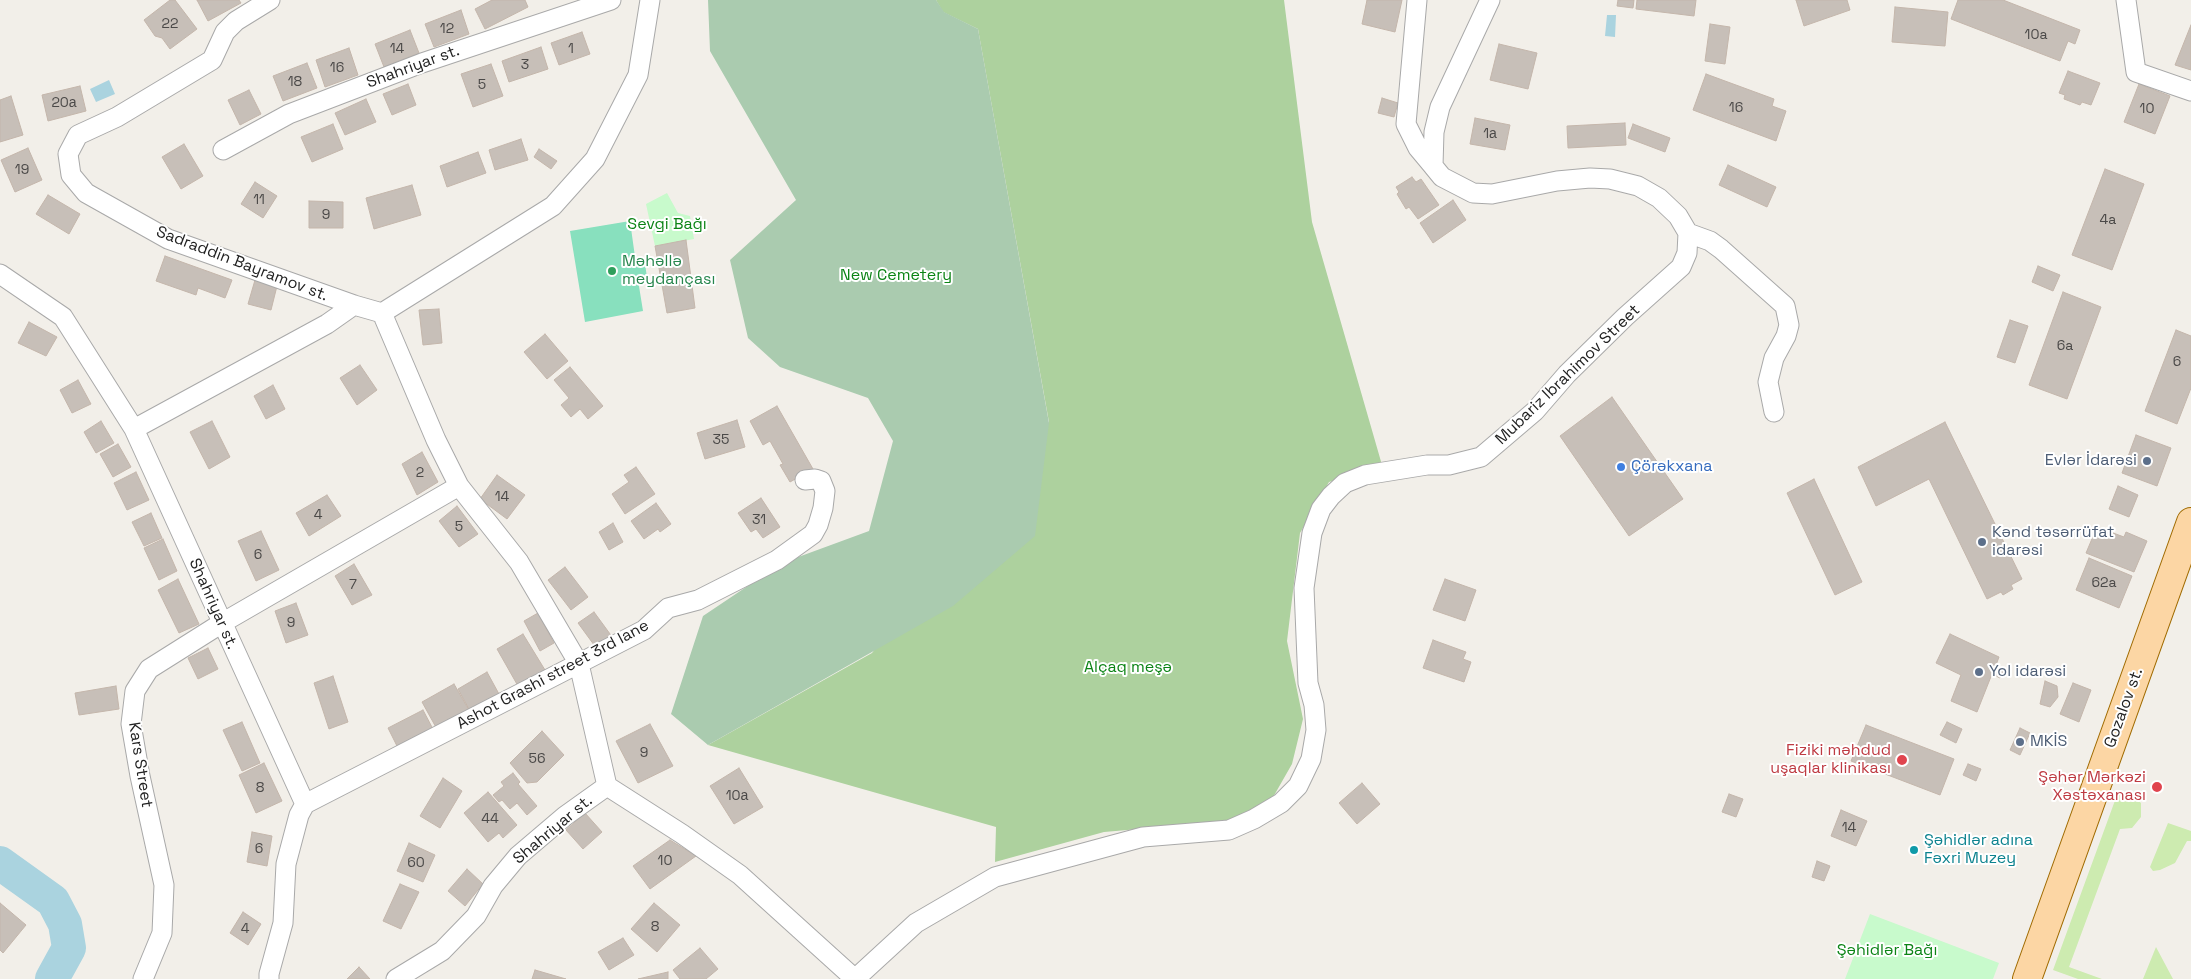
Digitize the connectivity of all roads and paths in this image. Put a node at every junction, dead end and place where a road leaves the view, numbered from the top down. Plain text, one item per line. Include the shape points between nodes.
1 (270, 0) edge
2 (610, 0) edge
3 (650, 0) edge
4 (1417, 0) edge
5 (1490, 0) edge
6 (2126, 0) edge
7 (2191, 91) edge
8 (223, 150) dead end
9 (1433, 166) junction
10 (1688, 233) junction
11 (0, 274) edge
12 (354, 305) junction
13 (382, 313) junction
14 (1774, 412) dead end
15 (134, 430) junction
16 (806, 480) dead end
17 (459, 486) junction
18 (2191, 522) edge
19 (222, 624) junction
20 (579, 664) junction
21 (607, 786) junction
22 (305, 804) junction
23 (143, 979) edge
24 (269, 979) edge
25 (396, 979) edge
26 (855, 979) edge
27 (2026, 979) edge

1 - 12 street, Sadraddin Bayramov st. via 236,20 224,32 212,60 116,117 78,135 68,154 71,175 86,192 168,239
2 - 8 street, Shahriyar st. via 404,69 289,114
3 - 13 street via 638,75 595,160 553,206
4 - 9 street via 1406,124 1418,148
5 - 9 street via 1440,107 1434,132
6 - 7 street via 2136,72
9 - 10 street via 1442,177 1473,193 1492,194 1590,178 1638,186 1659,198 1678,216
10 - 14 street via 1721,249 1785,306 1789,325 1774,358 1768,382
10 - 26 street, Mubariz Ibrahimov Street via 1687,253 1681,268 1625,317 1535,411 1481,457 1449,465 1365,474 1345,483 1321,509 1312,533 1304,588 1308,683 1316,730 1311,759 1298,786 1281,803 1229,830 1143,837 996,877 916,922
11 - 15 street, Shahriyar st. via 63,317
12 - 13 street, Sadraddin Bayramov st.
12 - 15 street via 327,324
13 - 17 street
15 - 19 street, Shahriyar st.
16 - 20 street, Ashot Grashi street 3rd lane via 821,480 825,491 823,508 813,534 777,560 743,578 698,600 668,608 644,630
17 - 19 street, Kars Street
17 - 20 street via 519,562
18 - 27 main road, Gozalov st.
19 - 22 street, Shahriyar st.
19 - 23 street, Kars Street via 149,669 135,691 131,724 164,885 162,933
20 - 21 street
20 - 22 street, Ashot Grashi street 3rd lane
21 - 25 street, Shahriyar st. via 564,816 518,856 493,886 476,916 442,951
21 - 26 street via 740,875
22 - 24 street via 286,864 283,923

